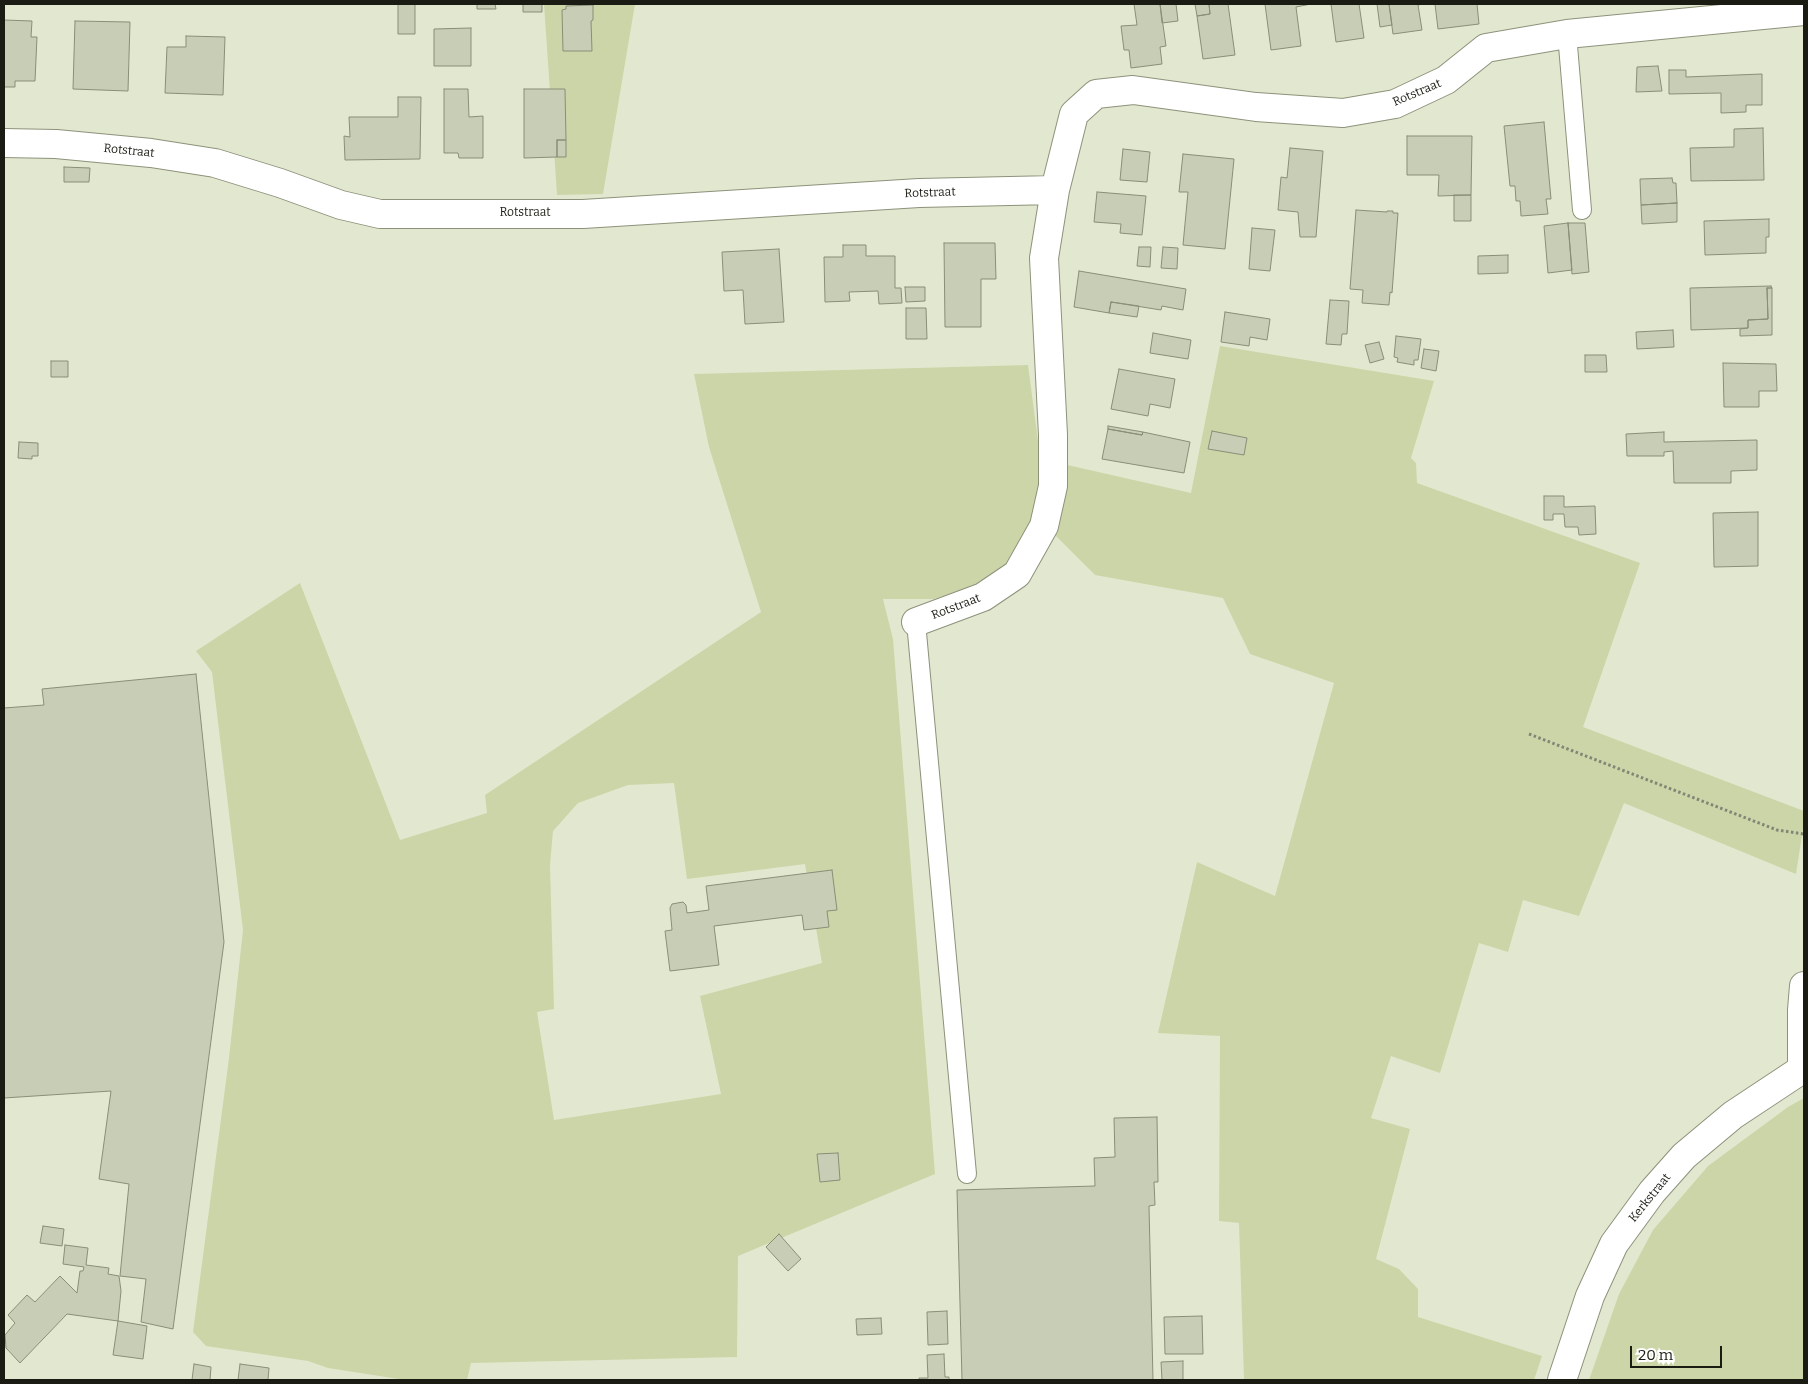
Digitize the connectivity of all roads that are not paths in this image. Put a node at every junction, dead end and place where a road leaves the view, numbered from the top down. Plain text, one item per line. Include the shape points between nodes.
1 (1804, 11) edge
2 (1567, 34) junction
3 (4, 143) edge
4 (1055, 190) junction
5 (1582, 210) dead end
6 (916, 622) joint
7 (1804, 986) edge
8 (1803, 1068) edge
9 (968, 1174) dead end
10 (1562, 1380) edge

1 - 2 street, Rotstraat
2 - 4 street, Rotstraat via 1486,48 1446,80 1395,104 1343,113 1256,107 1133,90 1096,94 1074,114
2 - 5 lane
3 - 4 street, Rotstraat via 142,152 215,164 280,183 341,206 380,214 583,214 919,193
4 - 6 street, Rotstraat via 1044,258 1053,486 1044,526 1017,574 983,597
6 - 9 lane
7 - 8 street
8 - 10 street, Kerkstraat via 1733,1115 1684,1156 1652,1192 1614,1244 1590,1296

